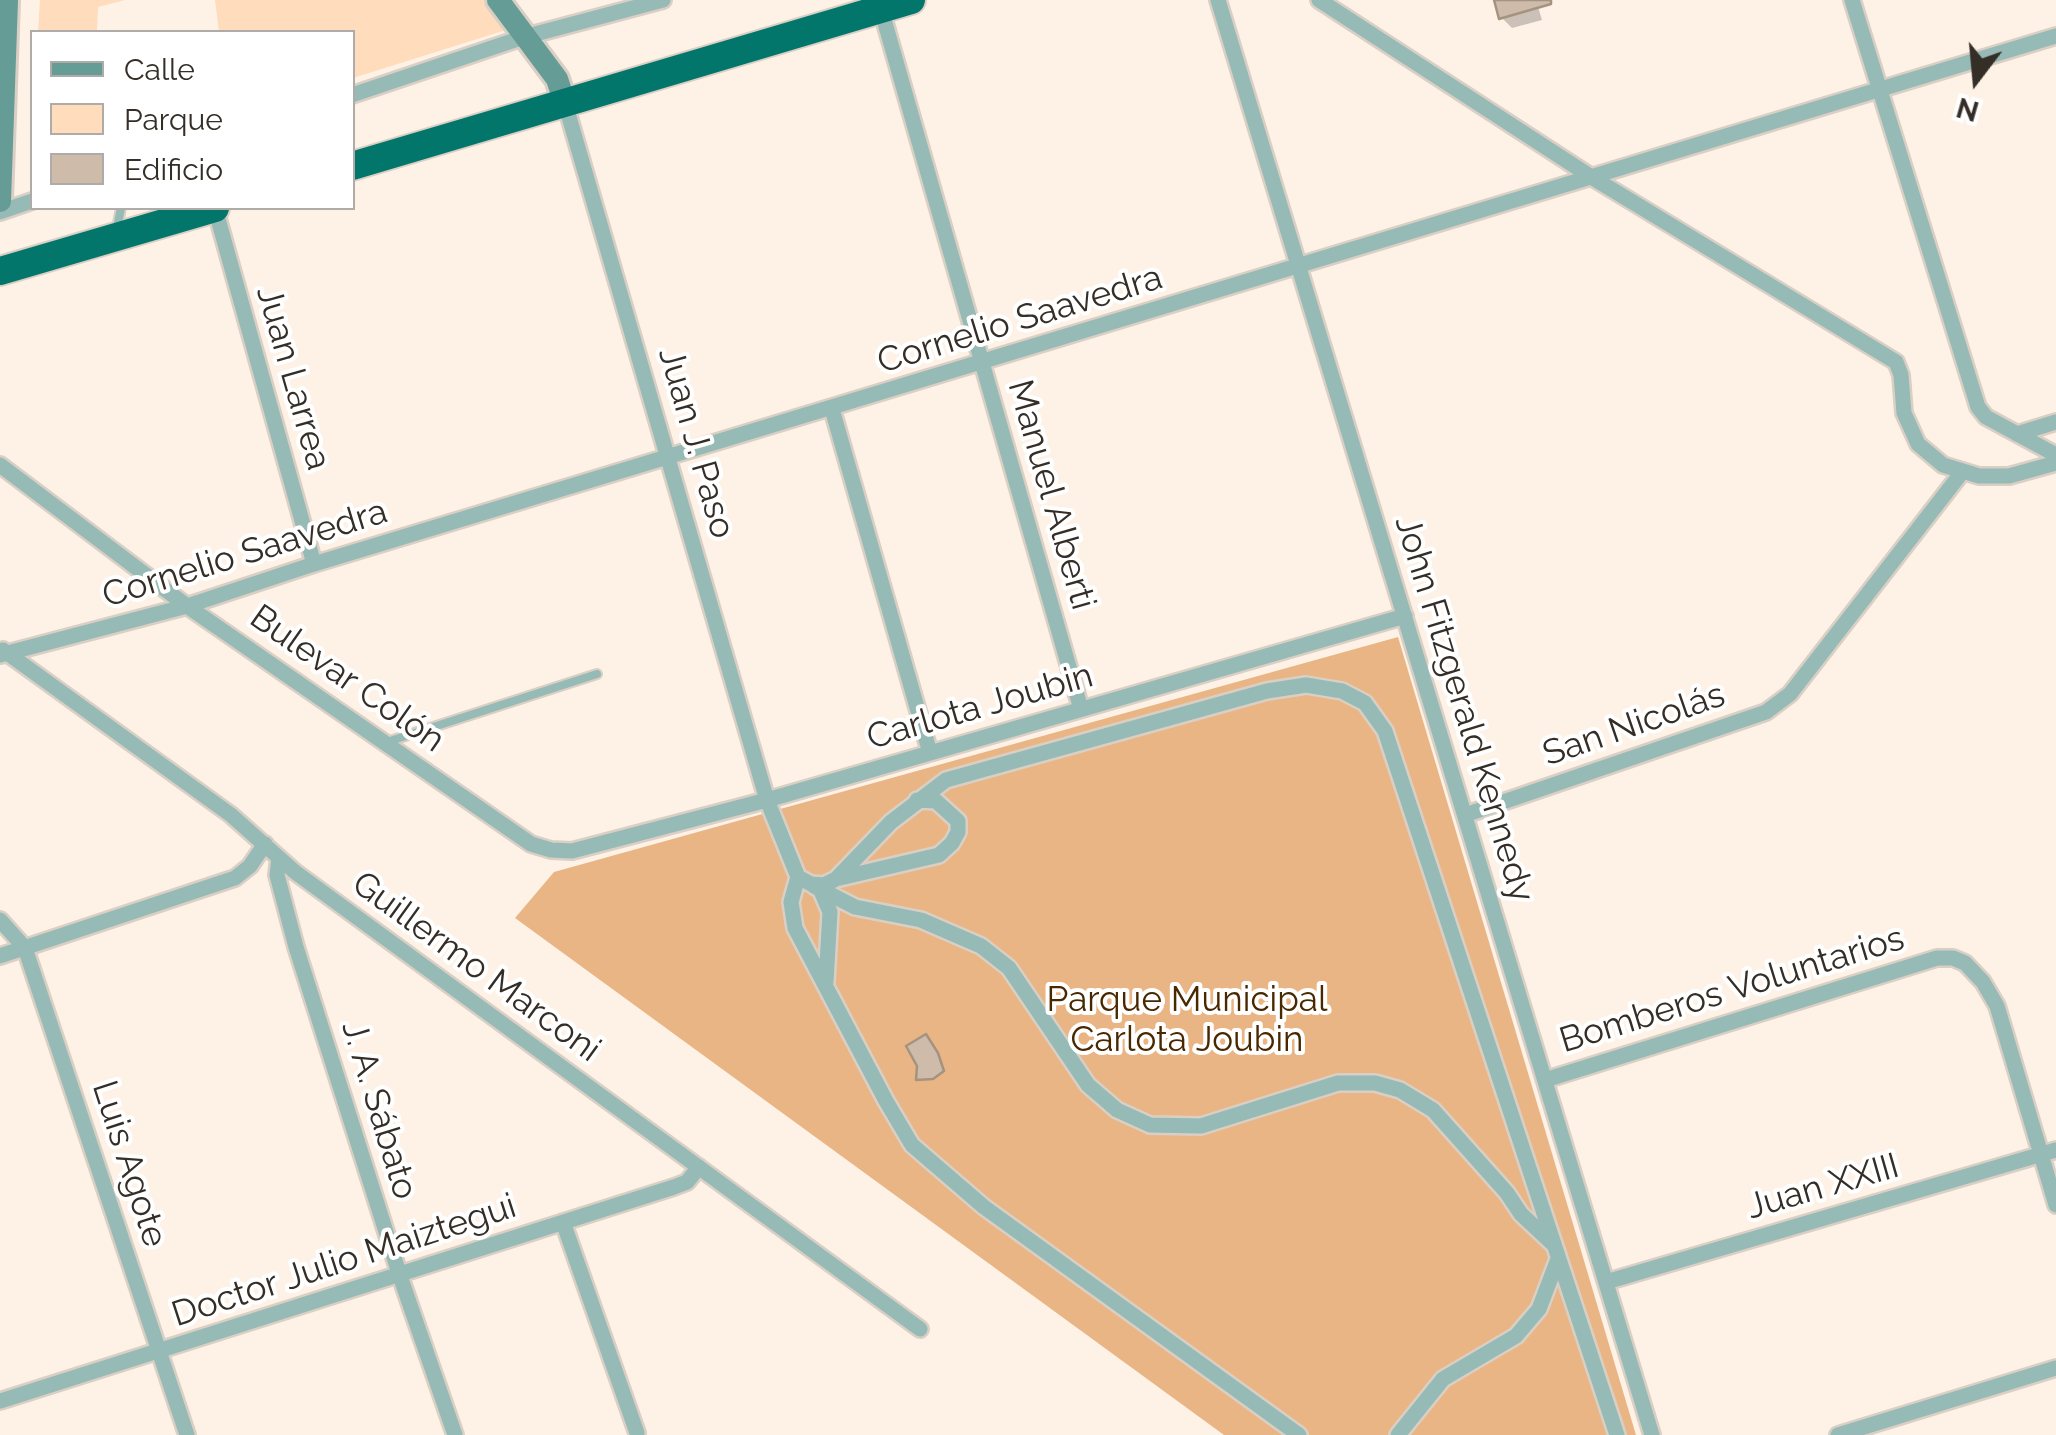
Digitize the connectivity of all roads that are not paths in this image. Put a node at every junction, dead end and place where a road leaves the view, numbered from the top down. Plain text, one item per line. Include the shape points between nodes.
1 (7, 0) edge
2 (498, 0) edge
3 (663, 0) edge
4 (911, 0) edge
5 (1218, 0) edge
6 (1319, 0) edge
7 (1852, 0) edge
8 (881, 9) junction
9 (2056, 36) edge
10 (524, 38) junction
11 (1878, 90) junction
12 (355, 94) edge
13 (565, 103) junction
14 (355, 165) edge
15 (1593, 178) junction
16 (0, 201) edge
17 (30, 202) edge
18 (121, 210) edge
19 (208, 210) edge
20 (216, 210) edge
21 (0, 212) edge
22 (116, 236) junction
23 (1299, 267) junction
24 (0, 271) edge
25 (982, 363) junction
26 (832, 409) junction
27 (2056, 422) edge
28 (2016, 434) junction
29 (670, 458) junction
30 (2056, 459) edge
31 (0, 464) edge
32 (1963, 472) junction
33 (314, 564) junction
34 (187, 606) junction
35 (1405, 616) junction
36 (2, 652) edge
37 (597, 674) dead end
38 (1081, 710) junction
39 (387, 742) junction
40 (930, 753) junction
41 (767, 800) junction
42 (916, 800) junction
43 (1464, 814) junction
44 (264, 844) junction
45 (572, 851) joint
46 (278, 858) junction
47 (836, 879) junction
48 (810, 884) junction
49 (0, 920) edge
50 (25, 948) junction
51 (0, 956) edge
52 (826, 986) junction
53 (1545, 1080) junction
54 (2048, 1152) edge
55 (699, 1168) junction
56 (2056, 1205) edge
57 (563, 1222) junction
58 (1556, 1252) junction
59 (399, 1273) junction
60 (1606, 1282) junction
61 (920, 1329) dead end
62 (160, 1352) junction
63 (2056, 1368) edge
64 (0, 1401) edge
65 (637, 1434) edge
66 (1616, 1434) edge
67 (188, 1435) edge
68 (455, 1435) edge
69 (1299, 1435) edge
70 (1398, 1435) edge
71 (1652, 1435) edge
72 (1838, 1435) edge

1 - 16 main road
2 - 10 main road
3 - 10 street
4 - 8 highway
5 - 23 street, John Fitzgerald Kennedy
6 - 15 street
7 - 11 street
8 - 13 highway
8 - 25 street, Manuel Alberti
9 - 11 street, Cornelio Saavedra
10 - 12 street
10 - 13 main road via 556,79
11 - 15 street, Cornelio Saavedra
11 - 28 street via 1978,408
13 - 14 highway
13 - 29 street, Juan J. Paso
15 - 23 street, Cornelio Saavedra
15 - 32 street via 1896,362 1904,413 1918,444 1942,465
17 - 21 street
18 - 22 lane
19 - 22 highway
20 - 33 street, Juan Larrea
22 - 24 highway
23 - 25 street, Cornelio Saavedra
23 - 35 street, John Fitzgerald Kennedy
25 - 26 street, Cornelio Saavedra
25 - 38 street, Manuel Alberti
26 - 29 street, Cornelio Saavedra
26 - 40 street
27 - 28 street
28 - 30 street
29 - 33 street, Cornelio Saavedra
29 - 41 street, Juan J. Paso
30 - 32 street via 2009,476
31 - 34 street, Bulevar Colón
32 - 43 street, San Nicolás via 1790,694 1766,712
33 - 34 street, Cornelio Saavedra
34 - 36 street, Cornelio Saavedra
34 - 39 street, Bulevar Colón
35 - 38 street, Carlota Joubin
35 - 43 street, John Fitzgerald Kennedy
36 - 44 street, Guillermo Marconi
37 - 39 lane
38 - 40 street, Carlota Joubin
39 - 45 street, Bulevar Colón via 531,844
40 - 41 street, Carlota Joubin
41 - 45 street, Carlota Joubin
41 - 48 street, Juan J. Paso
42 - 47 street
42 - 47 street via 936,801 958,821 952,843 939,854
42 - 58 street via 946,780 1267,691 1306,684 1364,703 1385,731
43 - 53 street, John Fitzgerald Kennedy
44 - 46 street, Guillermo Marconi
44 - 50 street via 235,878
46 - 55 street, Guillermo Marconi
46 - 59 street, J. A. Sábato via 296,947
47 - 48 street
48 - 52 street via 830,912
48 - 52 street via 790,902 795,928
48 - 58 street via 855,907 921,920 981,946 1009,968 1088,1085 1150,1126 1201,1126 1338,1083 1400,1090 1433,1110
49 - 50 street, Luis Agote
50 - 51 street
50 - 62 street, Luis Agote
52 - 69 street via 912,1145 984,1207
53 - 54 street, Bomberos Voluntarios via 1954,958 1983,982 1996,1006
53 - 60 street, John Fitzgerald Kennedy
54 - 56 street
54 - 60 street, Juan XXIII
55 - 57 street, Doctor Julio Maiztegui via 687,1182
55 - 61 street, Guillermo Marconi
57 - 59 street, Doctor Julio Maiztegui
57 - 65 street
58 - 66 street
58 - 70 street via 1539,1309 1516,1336 1443,1380
59 - 62 street, Doctor Julio Maiztegui
59 - 68 street, J. A. Sábato
60 - 71 street, John Fitzgerald Kennedy
62 - 64 street, Doctor Julio Maiztegui
62 - 67 street, Luis Agote
63 - 72 street

